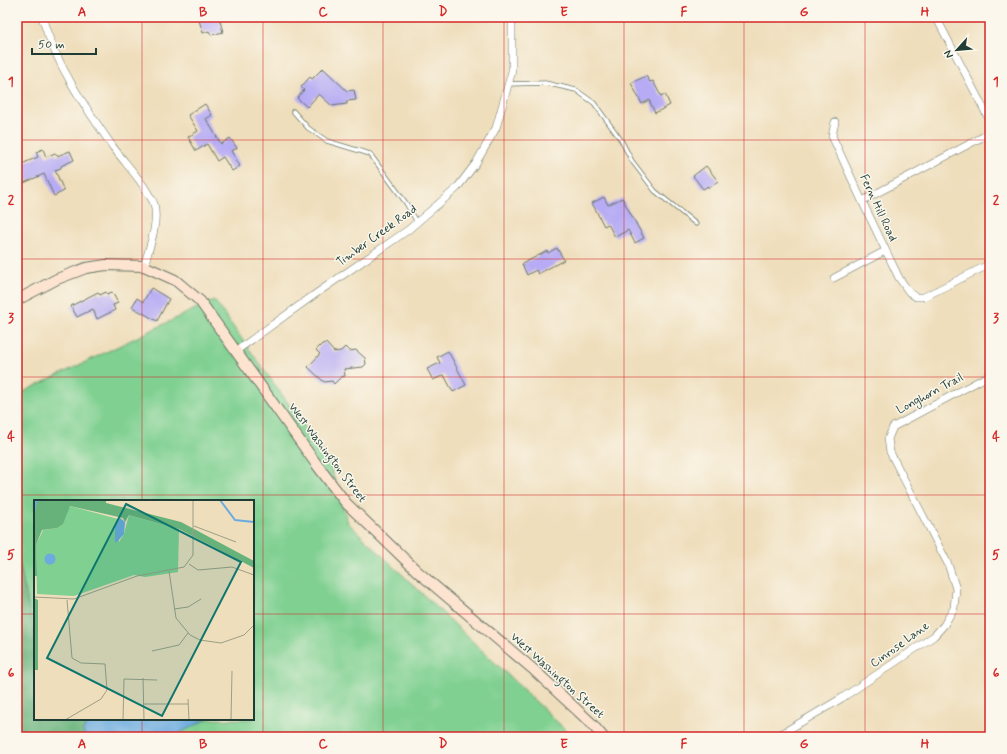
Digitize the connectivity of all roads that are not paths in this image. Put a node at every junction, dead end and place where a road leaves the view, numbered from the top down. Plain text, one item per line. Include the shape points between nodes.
1 (42, 17) edge
2 (512, 17) edge
3 (936, 17) edge
4 (508, 84) junction
5 (293, 111) dead end
6 (990, 121) edge
7 (835, 122) dead end
8 (990, 133) edge
9 (862, 202) junction
10 (417, 222) junction
11 (696, 224) dead end
12 (885, 251) junction
13 (990, 264) edge
14 (144, 266) junction
15 (834, 278) dead end
16 (17, 300) edge
17 (236, 351) junction
18 (990, 375) edge
19 (888, 440) joint
20 (603, 737) edge
21 (776, 737) edge

1 - 14 street via 59,62 77,93 154,203 154,225
2 - 4 street, Timber Creek Road via 512,71
3 - 6 street
4 - 10 street, Timber Creek Road via 496,128 476,163 457,188
4 - 11 lane via 545,83 576,90 594,103 655,191
5 - 10 lane via 308,128 327,141 370,154
7 - 9 street, Fern Hill Road via 832,136
8 - 9 street
9 - 12 street, Fern Hill Road
10 - 17 street, Timber Creek Road
12 - 13 street, Fern Hill Road via 909,292 916,297 924,298
12 - 15 street
14 - 16 street, West Washington Street via 106,265 86,268 57,279
14 - 17 street, West Washington Street via 175,280 200,301
17 - 20 street, West Washington Street via 346,503 418,572 534,670
18 - 19 street, Longhorn Trail via 893,427
19 - 21 street, Cinrose Lane via 890,452 948,564 956,589 954,608 934,636 842,698

